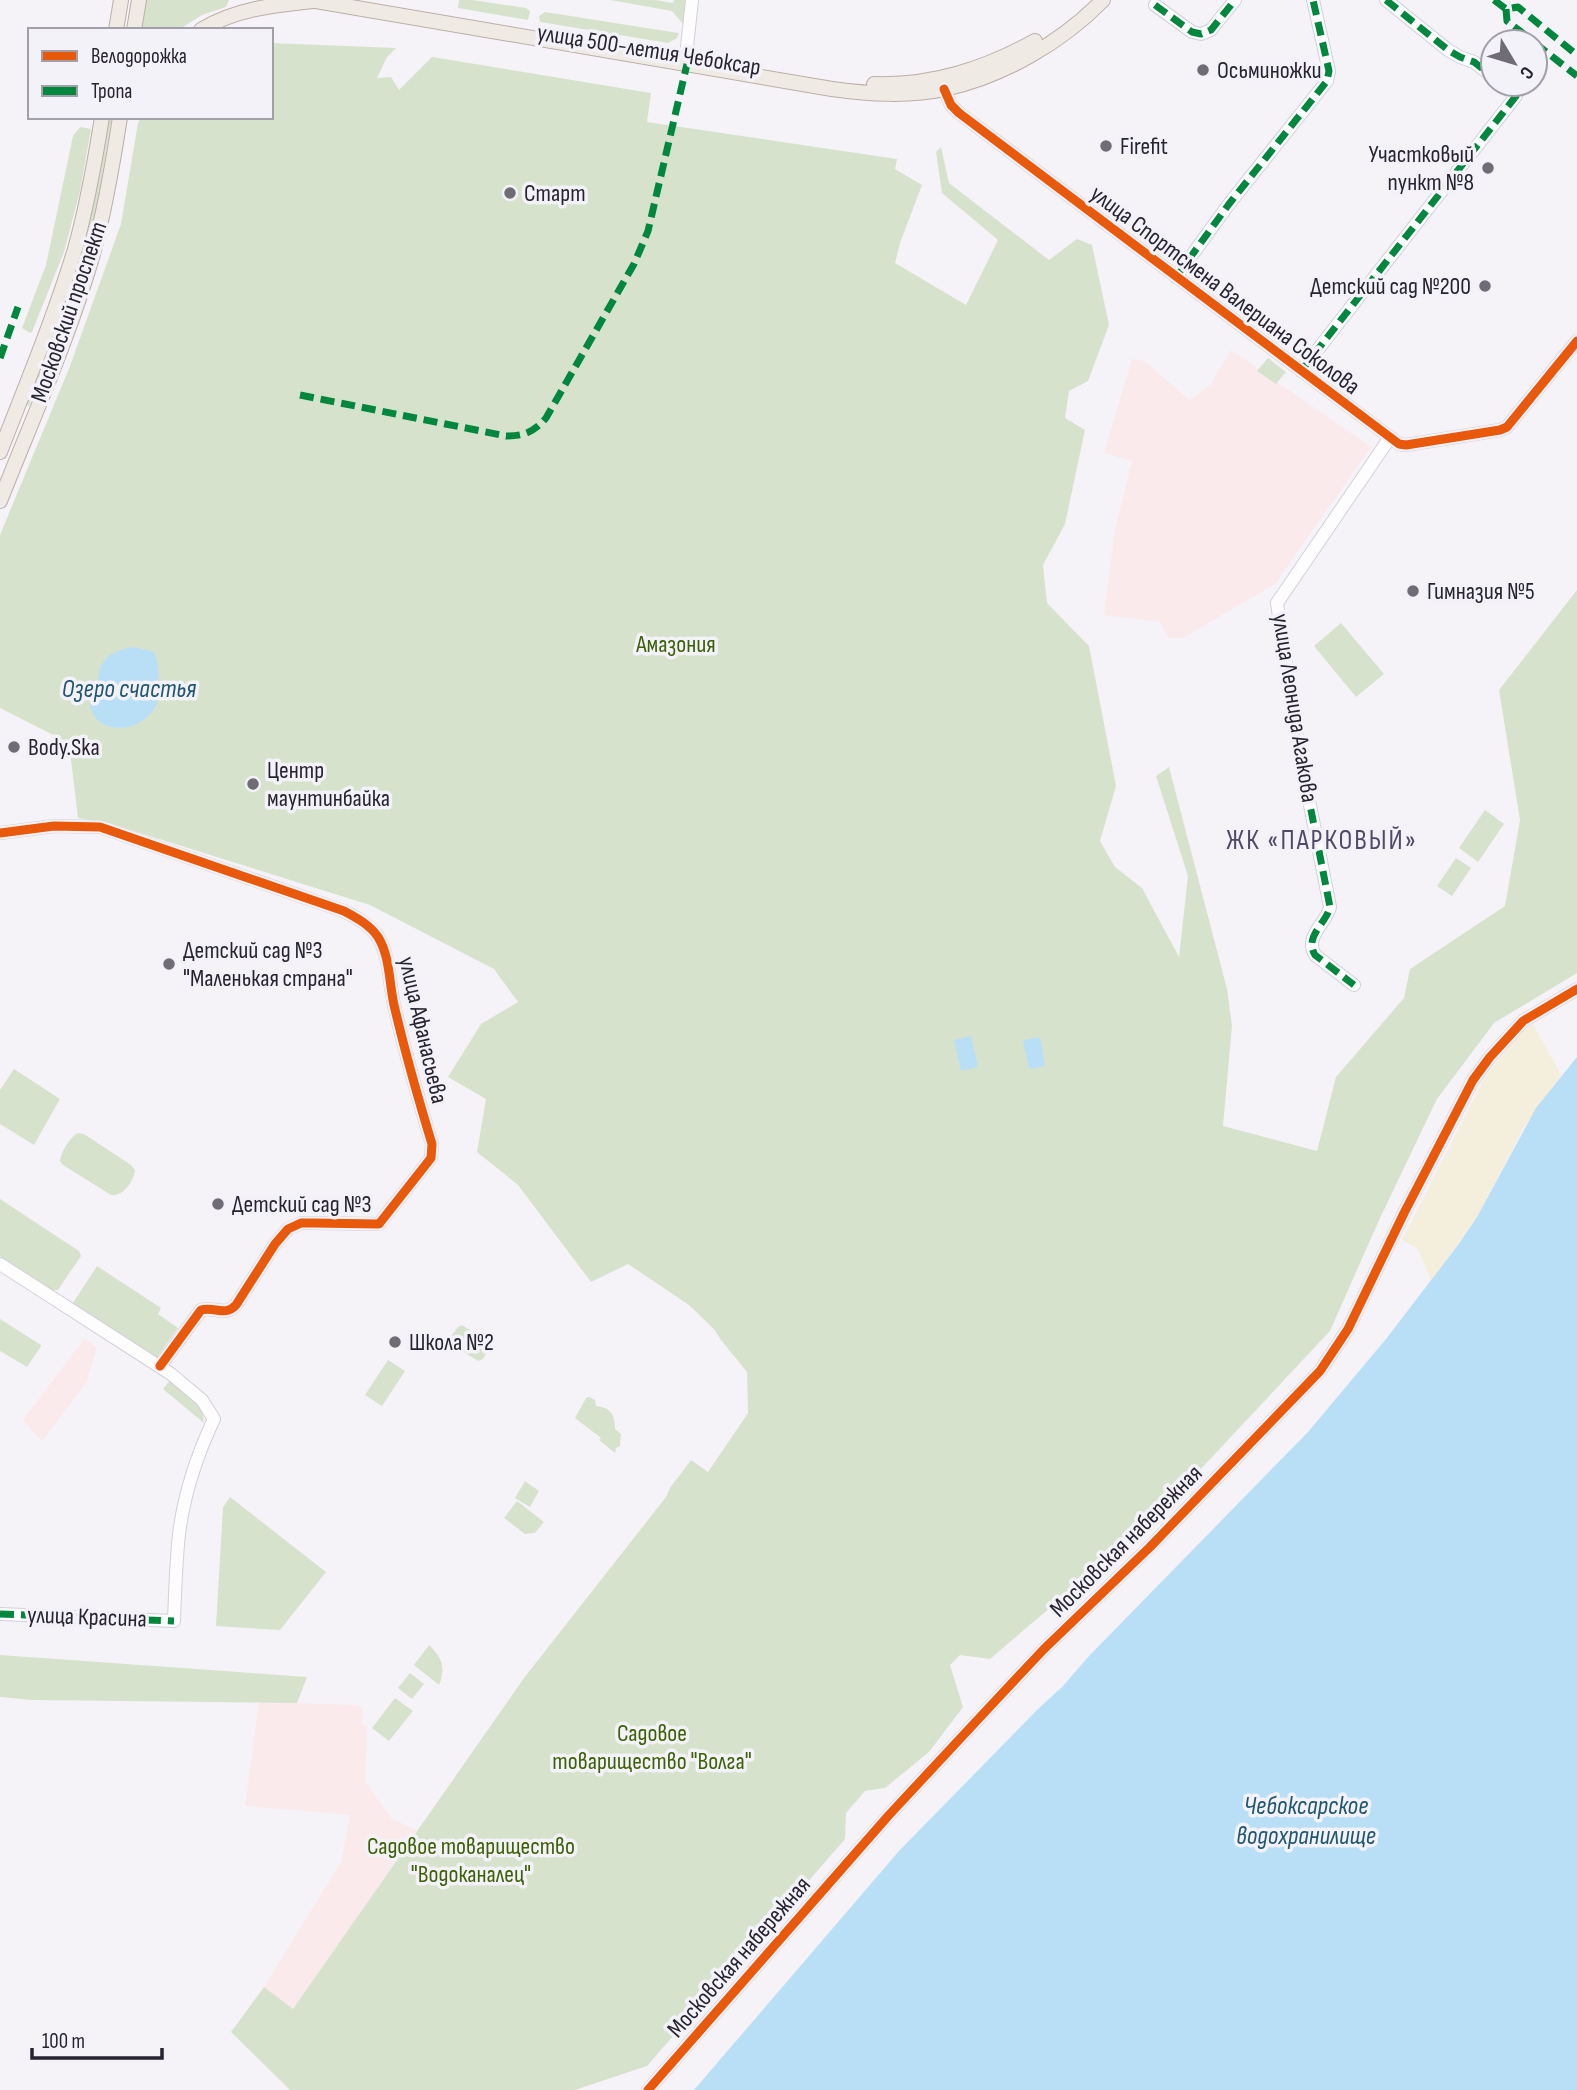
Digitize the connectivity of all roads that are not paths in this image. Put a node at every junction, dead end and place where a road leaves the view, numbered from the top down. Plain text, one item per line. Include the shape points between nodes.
1 (121, 0) edge
2 (139, 0) edge
3 (311, 0) edge
4 (358, 0) edge
5 (692, 0) edge
6 (1090, 0) edge
7 (1103, 0) edge
8 (1235, 0) edge
9 (1313, 0) edge
10 (1386, 0) edge
11 (1155, 5) dead end
12 (116, 28) edge
13 (134, 28) edge
14 (205, 28) edge
15 (531, 34) junction
16 (687, 60) junction
17 (1479, 66) edge
18 (943, 84) junction
19 (1514, 98) edge
20 (102, 119) edge
21 (120, 119) edge
22 (1176, 277) junction
23 (1577, 341) edge
24 (1301, 371) junction
25 (15, 414) junction
26 (32, 421) junction
27 (1389, 439) junction
28 (0, 452) edge
29 (0, 501) edge
30 (0, 833) edge
31 (1354, 985) dead end
32 (1577, 989) edge
33 (0, 1264) edge
34 (160, 1366) junction
35 (0, 1614) edge
36 (648, 2090) edge

1 - 12 main road
2 - 13 main road
3 - 14 main road, улица 500-летия Чебоксар via 263,6
3 - 15 main road, улица 500-летия Чебоксар
4 - 15 main road, улица 500-летия Чебоксар
5 - 16 street
6 - 18 main road via 1015,52
7 - 18 main road via 1020,61 989,75
8 - 11 street via 1211,30 1200,34
9 - 22 street via 1329,71 1327,80
10 - 17 street via 1448,50
15 - 16 main road, улица 500-летия Чебоксар
16 - 18 main road, улица 500-летия Чебоксар via 878,94
18 - 22 street, улица Спортсмена Валериана Соколова via 959,113
19 - 24 street
20 - 25 main road, Московский проспект via 76,247
21 - 26 main road, Московский проспект via 92,256
22 - 24 street, улица Спортсмена Валериана Соколова
23 - 27 street via 1512,423 1500,430 1406,445
24 - 27 street, улица Спортсмена Валериана Соколова
25 - 26 main road
25 - 28 main road, Московский проспект
26 - 29 main road, Московский проспект
27 - 31 street, улица Леонида Агакова via 1277,607 1330,906 1311,948
30 - 34 street, улица Афанасьева via 54,826 100,827 344,911 372,930 384,950 404,1047 432,1144 431,1158 379,1224 301,1223 288,1229 232,1310 204,1308 198,1312
32 - 36 street, Московская набережная via 1523,1021 1473,1080 1348,1329 1320,1371 1006,1689
33 - 34 street
34 - 35 street, улица Красина via 202,1400 214,1419 183,1511 174,1621

